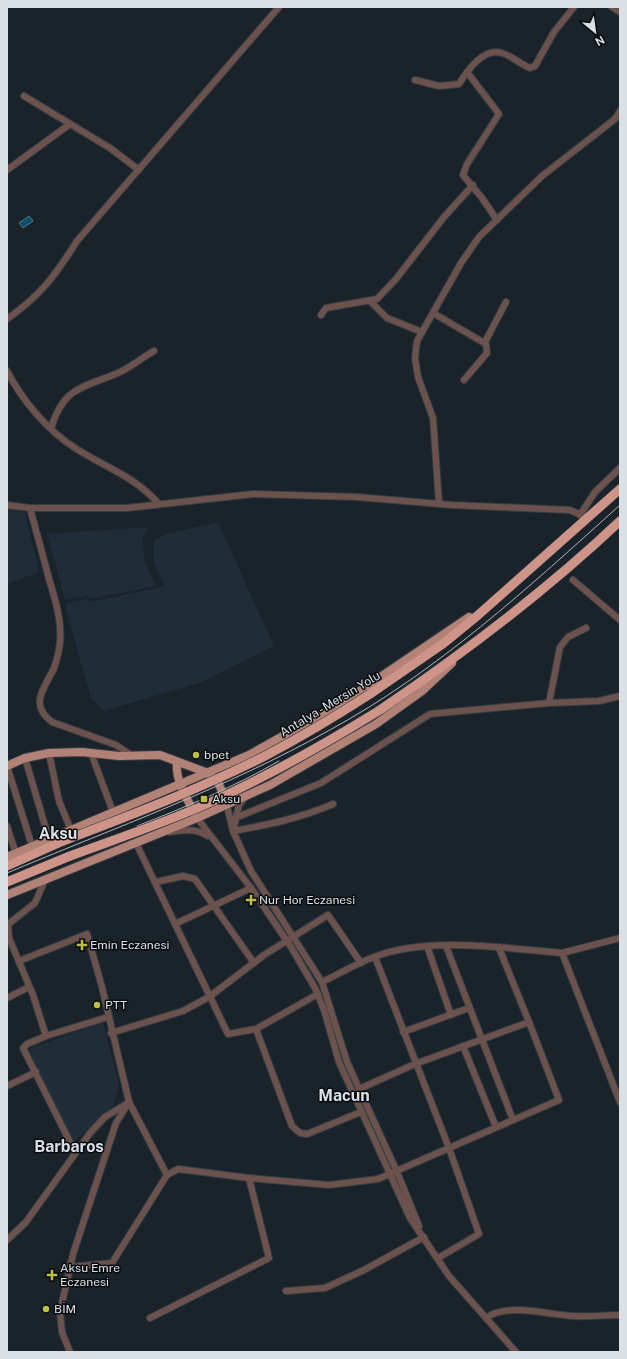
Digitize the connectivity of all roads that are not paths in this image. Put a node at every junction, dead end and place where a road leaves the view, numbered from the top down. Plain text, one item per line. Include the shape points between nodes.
1 (279, 7) edge
2 (574, 7) edge
3 (612, 7) edge
4 (620, 12) edge
5 (466, 72) junction
6 (415, 80) dead end
7 (24, 96) dead end
8 (620, 111) edge
9 (70, 124) junction
10 (7, 170) edge
11 (140, 170) junction
12 (473, 185) junction
13 (497, 220) junction
14 (370, 301) junction
15 (506, 302) dead end
16 (433, 313) junction
17 (321, 315) dead end
18 (7, 320) edge
19 (422, 332) junction
20 (485, 342) junction
21 (154, 351) dead end
22 (7, 371) edge
23 (464, 380) dead end
24 (51, 428) junction
25 (620, 468) edge
26 (620, 489) edge
27 (439, 503) junction
28 (159, 504) junction
29 (7, 505) edge
30 (30, 508) junction
31 (584, 517) junction
32 (620, 521) edge
33 (573, 580) dead end
34 (513, 584) junction
35 (620, 620) edge
36 (586, 628) dead end
37 (475, 642) junction
38 (620, 696) edge
39 (549, 703) junction
40 (49, 753) junction
41 (91, 753) junction
42 (131, 755) junction
43 (25, 758) junction
44 (177, 763) junction
45 (7, 766) edge
46 (208, 773) junction
47 (181, 784) junction
48 (245, 797) junction
49 (333, 804) dead end
50 (227, 806) junction
51 (113, 812) junction
52 (197, 818) junction
53 (235, 818) junction
54 (7, 826) edge
55 (71, 830) junction
56 (233, 831) junction
57 (160, 833) junction
58 (211, 837) junction
59 (48, 839) junction
60 (136, 843) junction
61 (32, 846) junction
62 (16, 854) junction
63 (7, 857) edge
64 (7, 866) edge
65 (45, 880) junction
66 (7, 882) edge
67 (156, 882) junction
68 (251, 888) junction
69 (7, 895) edge
70 (214, 905) junction
71 (7, 924) edge
72 (175, 924) junction
73 (294, 937) junction
74 (620, 938) edge
75 (287, 941) junction
76 (427, 946) junction
77 (446, 946) junction
78 (499, 948) junction
79 (562, 953) junction
80 (375, 957) junction
81 (19, 961) junction
82 (254, 963) junction
83 (361, 964) junction
84 (322, 982) junction
85 (30, 987) junction
86 (318, 994) junction
87 (209, 997) junction
88 (7, 998) edge
89 (469, 1008) junction
90 (451, 1015) junction
91 (108, 1017) junction
92 (529, 1022) junction
93 (256, 1029) junction
94 (403, 1032) junction
95 (111, 1033) junction
96 (46, 1036) junction
97 (481, 1040) junction
98 (463, 1046) junction
99 (415, 1064) junction
100 (36, 1072) junction
101 (7, 1086) edge
102 (359, 1089) junction
103 (129, 1102) junction
104 (620, 1102) edge
105 (361, 1112) junction
106 (513, 1120) junction
107 (496, 1127) junction
108 (449, 1148) junction
109 (75, 1152) junction
110 (397, 1172) junction
111 (167, 1175) junction
112 (390, 1175) junction
113 (249, 1178) junction
114 (424, 1236) junction
115 (7, 1240) edge
116 (438, 1258) junction
117 (70, 1266) junction
118 (286, 1291) dead end
119 (620, 1315) edge
120 (150, 1318) dead end
121 (486, 1318) junction
122 (70, 1352) edge
123 (516, 1352) edge

1 - 11 street
2 - 5 street via 554,32 535,66 530,68 502,53 494,52 483,57
3 - 4 street
5 - 6 street via 459,84 451,86
5 - 12 street via 500,114 467,164 463,175
7 - 9 street
8 - 13 street via 615,118 542,176
9 - 10 street
9 - 11 street
11 - 18 street via 77,241 50,282
12 - 13 street
12 - 14 street via 387,289 377,299
13 - 16 street via 479,237 460,263
14 - 17 street via 326,308
14 - 19 street via 388,318
15 - 20 street
16 - 19 street
16 - 20 street
19 - 27 street via 417,341 415,358 418,377 433,418
20 - 23 street via 487,353
21 - 24 street via 121,371 76,389 62,404
22 - 24 street via 23,398
24 - 28 street via 74,448 134,481
25 - 31 street via 595,492
26 - 31 highway, Antalya - Mersin Yolu
27 - 28 street via 357,497 253,494
27 - 31 street via 570,510
28 - 30 street via 127,508
29 - 30 street
30 - 42 street via 61,631 54,669 41,693 41,710 52,722 116,744
31 - 34 highway, Antalya - Mersin Yolu
32 - 37 highway via 585,554
33 - 35 street
34 - 46 main road via 450,632 342,703 249,755
34 - 64 highway, Antalya - Mersin Yolu, bridge via 444,643 370,694 298,738 258,760 171,800 63,841
36 - 39 street via 568,637 560,647
37 - 48 main road via 422,691 376,724
37 - 66 highway, bridge via 380,710 226,795
38 - 39 street via 600,701
39 - 53 street via 430,714 321,783
40 - 41 main road
40 - 43 main road
40 - 55 street via 59,801
41 - 42 main road
41 - 51 street
42 - 44 main road via 160,755
43 - 45 main road
43 - 59 street
44 - 46 main road
44 - 47 main road via 176,769
45 - 61 street
46 - 47 main road
46 - 50 main road via 218,782
47 - 51 main road
47 - 52 main road
48 - 50 main road
48 - 53 street
49 - 56 street via 305,815
50 - 52 main road
50 - 56 street
51 - 55 main road
52 - 57 main road
52 - 58 street
53 - 56 street
54 - 62 street
55 - 59 main road
56 - 73 street via 251,871
57 - 58 street via 187,829 200,831
57 - 60 main road
58 - 68 street
59 - 61 main road
60 - 65 main road
60 - 67 street
61 - 62 main road
62 - 63 main road
65 - 69 main road
65 - 71 street via 35,903
67 - 70 street via 183,876 192,877
67 - 72 street
68 - 70 street
68 - 75 street
70 - 72 street
70 - 82 street
71 - 81 street via 9,938
72 - 87 street
73 - 75 street
73 - 83 street via 328,916
73 - 84 street
74 - 79 street
75 - 82 street
75 - 86 street
76 - 77 street
76 - 80 street
76 - 90 street
77 - 78 street
77 - 89 street
78 - 79 street
78 - 92 street
79 - 104 street
80 - 83 street
80 - 94 street
81 - 85 street
81 - 91 street via 87,934
82 - 87 street
83 - 84 street
84 - 102 street via 347,1062
85 - 88 street
85 - 96 street
86 - 93 street
86 - 105 street via 339,1062
87 - 93 street via 228,1034
87 - 95 street via 183,1011
89 - 90 street
89 - 97 street
90 - 94 street
91 - 95 street
91 - 96 street
92 - 97 street
92 - 106 street via 560,1100
93 - 105 street via 292,1126 297,1131 308,1134
94 - 99 street
95 - 103 street
96 - 100 street via 23,1048
97 - 98 street
97 - 106 street
98 - 99 street
98 - 107 street
99 - 102 street
99 - 108 street
100 - 101 street
100 - 109 street
102 - 110 street
103 - 109 street via 105,1117
103 - 111 street
103 - 117 street via 116,1123
105 - 112 street
106 - 107 street
107 - 108 street
108 - 110 street
108 - 116 street via 479,1234
109 - 115 street via 26,1222
110 - 112 street
110 - 114 street
111 - 113 street via 178,1169
111 - 117 street via 112,1263
112 - 113 street via 378,1180 329,1184
112 - 114 street via 410,1218
113 - 120 street via 269,1258
114 - 116 street
114 - 118 street via 364,1270 325,1288
116 - 121 street via 449,1276
117 - 122 street via 60,1312 62,1332
119 - 121 street via 573,1316 501,1310
121 - 123 street

